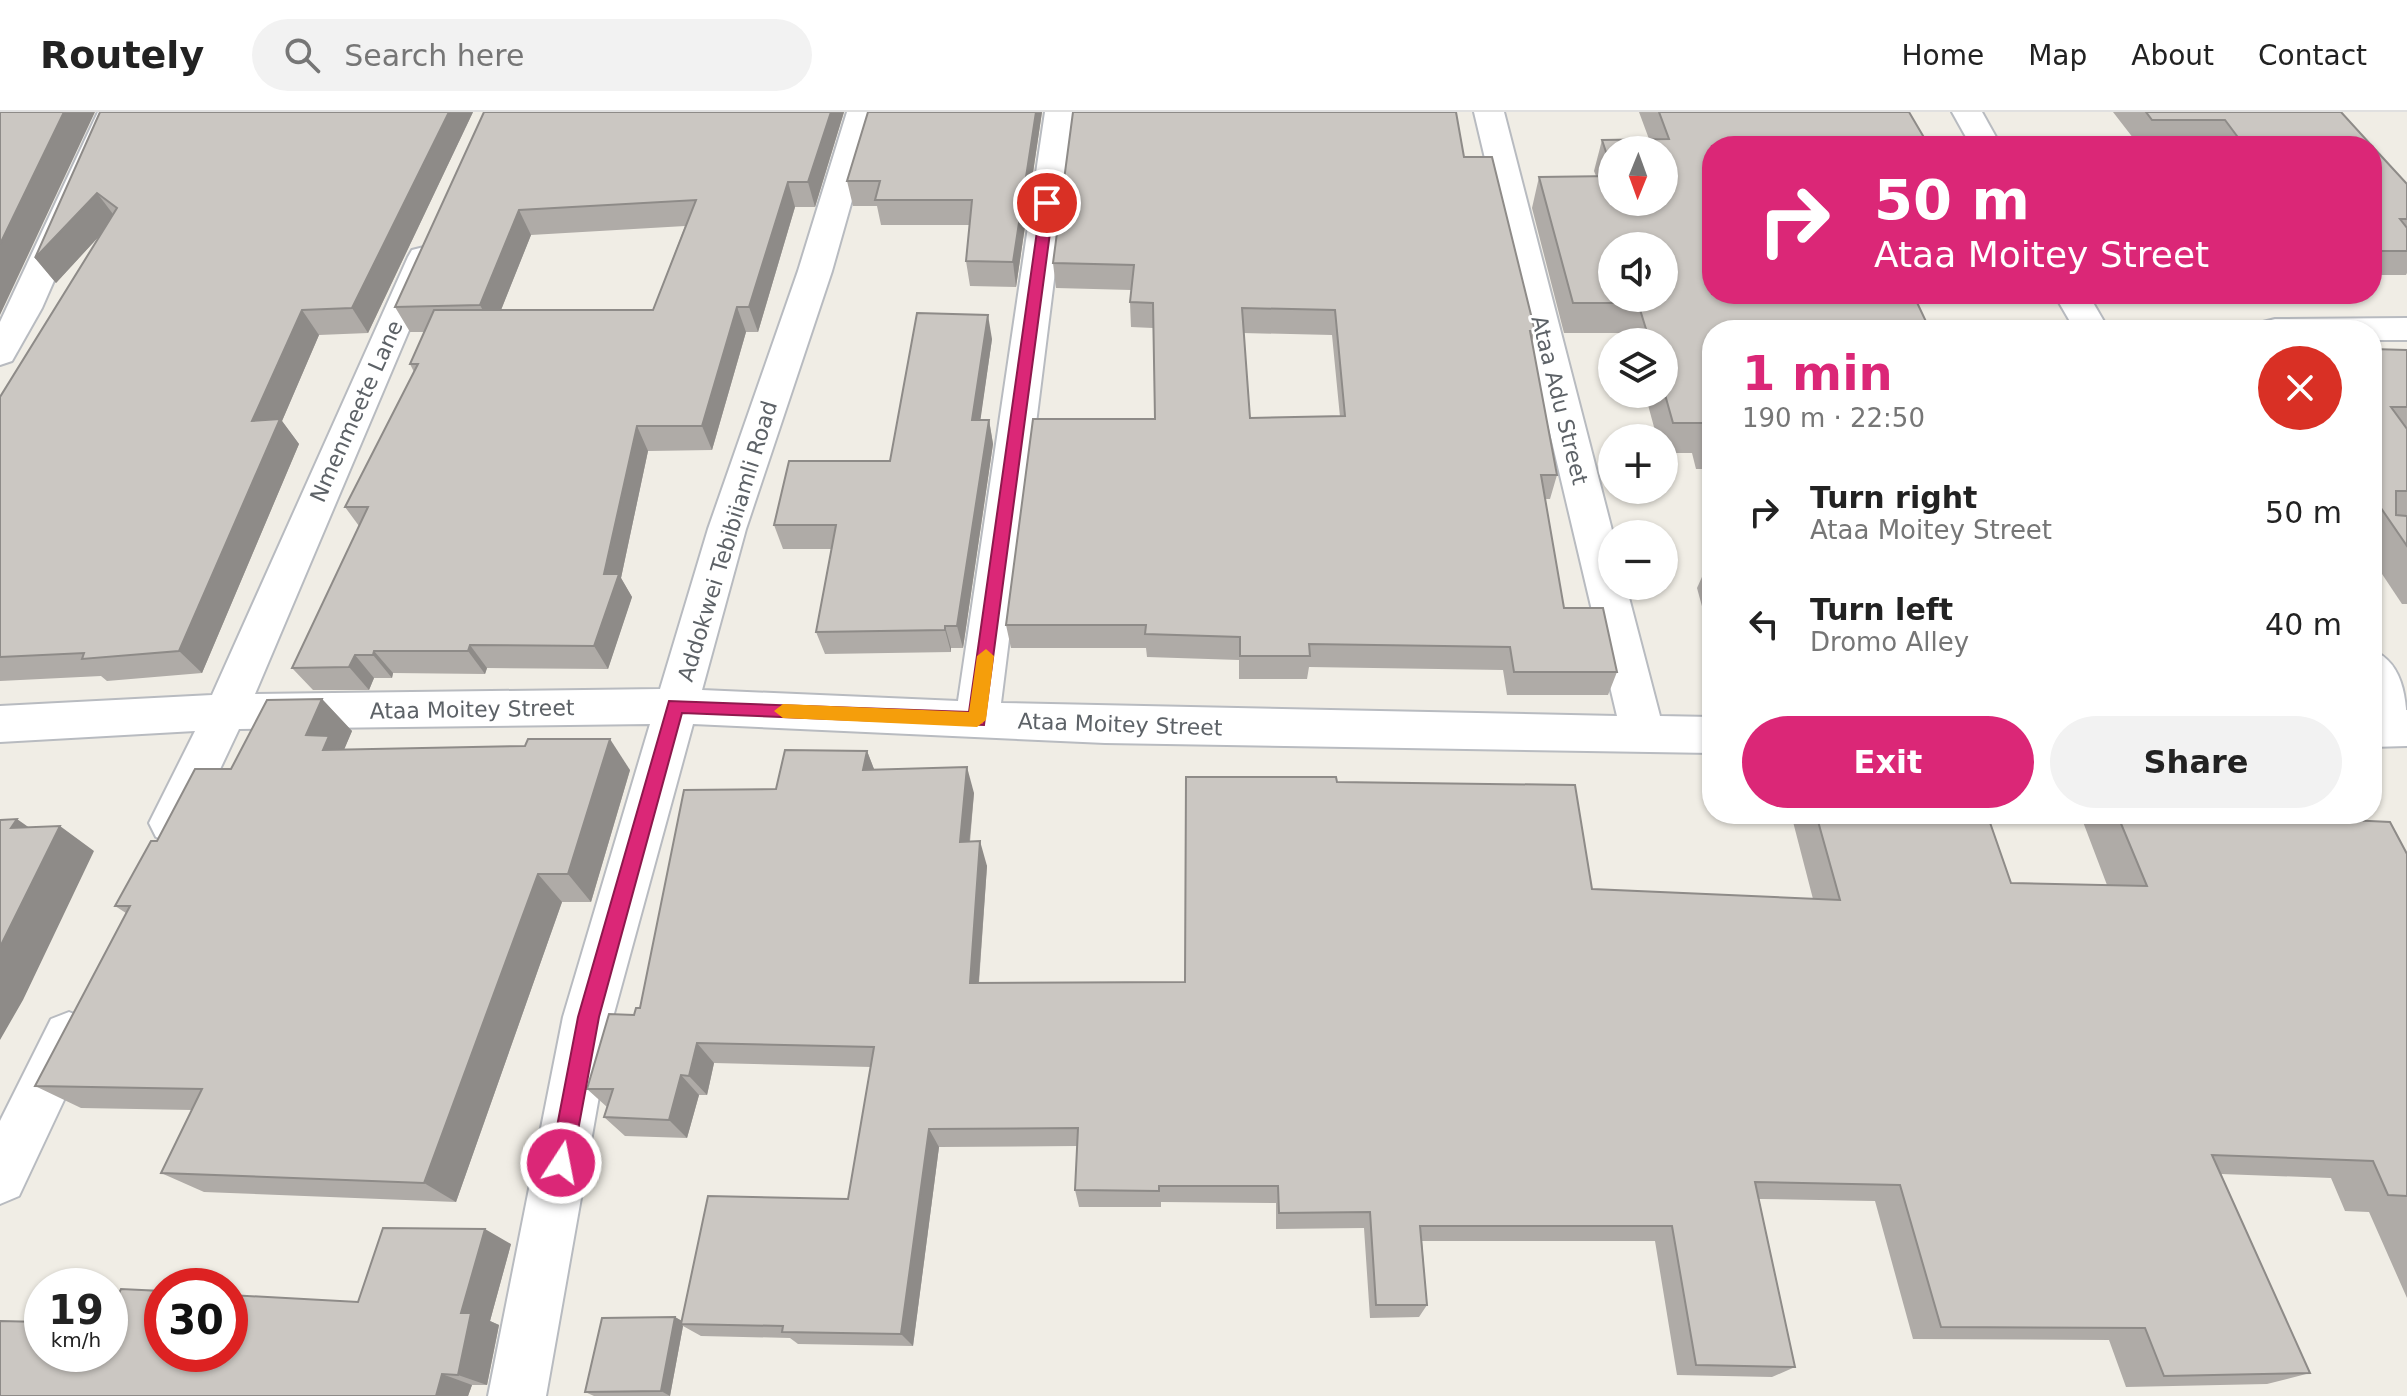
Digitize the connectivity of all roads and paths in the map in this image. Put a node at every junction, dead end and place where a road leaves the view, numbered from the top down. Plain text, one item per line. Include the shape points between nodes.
1 (113, 112) edge
2 (862, 112) edge
3 (1060, 112) edge
4 (1489, 112) edge
5 (1967, 112) edge
6 (1980, 136) edge
7 (439, 225) edge
8 (2382, 329) edge
9 (2407, 329) edge
10 (0, 353) edge
11 (2382, 684) edge
12 (676, 706) junction
13 (226, 712) junction
14 (977, 720) junction
15 (0, 724) edge
16 (2407, 726) edge
17 (2382, 728) edge
18 (1643, 735) junction
19 (1702, 735) edge
20 (151, 867) edge
21 (89, 994) edge
22 (0, 1177) edge
23 (517, 1396) edge

1 - 10 street
2 - 12 street, Addokwei Tebibiiamli Road via 815,271 727,529
3 - 14 street
4 - 18 street, Ataa Adu Street
5 - 6 street
7 - 13 street, Nmenmeete Lane
8 - 9 street
11 - 16 street
12 - 13 street, Ataa Moitey Street
12 - 14 street, Ataa Moitey Street
12 - 23 street, Addokwei Tebibiiamli Road via 588,1017
13 - 15 street, Ataa Moitey Street
13 - 20 street, Nmenmeete Lane
14 - 18 street, Ataa Moitey Street
16 - 17 street
18 - 19 street, Ataa Moitey Street
21 - 22 street

